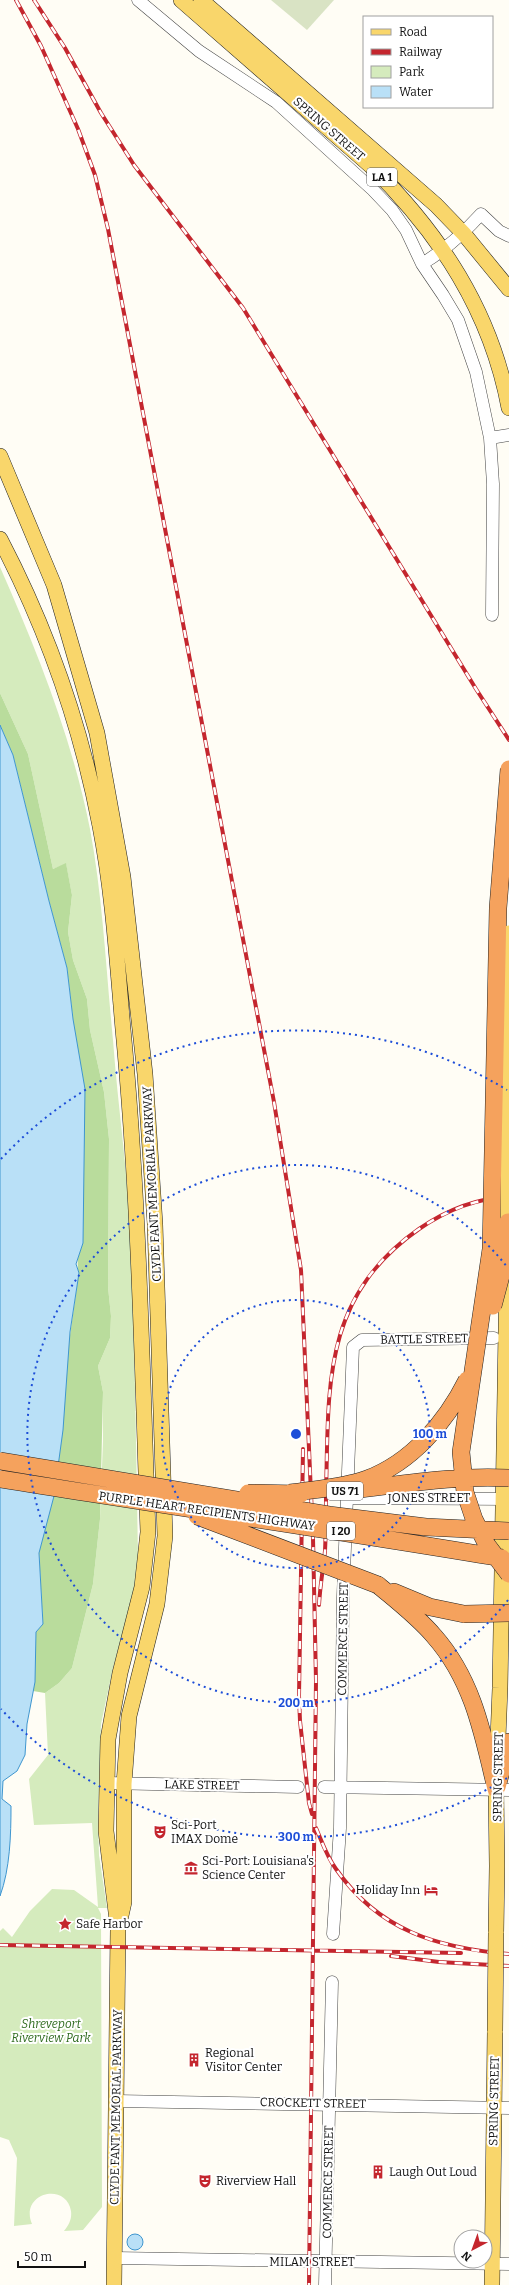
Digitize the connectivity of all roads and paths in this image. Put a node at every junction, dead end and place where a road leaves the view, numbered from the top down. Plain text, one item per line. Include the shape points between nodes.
1 (138, 0) edge
2 (181, 0) edge
3 (201, 0) edge
4 (464, 234) junction
5 (509, 236) edge
6 (444, 250) junction
7 (422, 264) junction
8 (509, 289) edge
9 (509, 408) edge
10 (509, 435) edge
11 (490, 438) junction
12 (0, 456) edge
13 (0, 539) edge
14 (492, 615) dead end
15 (509, 769) edge
16 (509, 933) edge
17 (508, 1222) edge
18 (494, 1338) dead end
19 (355, 1344) joint
20 (0, 1461) edge
21 (506, 1471) edge
22 (0, 1479) edge
23 (290, 1493) junction
24 (348, 1498) junction
25 (176, 1499) junction
26 (506, 1499) edge
27 (509, 1532) edge
28 (509, 1559) edge
29 (509, 1574) edge
30 (378, 1585) junction
31 (509, 1613) edge
32 (509, 1742) edge
33 (106, 1783) junction
34 (124, 1784) junction
35 (298, 1787) dead end
36 (324, 1787) dead end
37 (341, 1787) junction
38 (502, 1789) edge
39 (118, 1929) junction
40 (333, 1934) dead end
41 (332, 1982) dead end
42 (117, 2101) junction
43 (329, 2103) junction
44 (494, 2107) junction
45 (509, 2108) edge
46 (492, 2229) edge
47 (115, 2258) junction
48 (326, 2262) junction
49 (453, 2264) edge
50 (493, 2264) edge
51 (509, 2264) edge
52 (492, 2269) edge
53 (114, 2285) edge
54 (325, 2285) edge
55 (492, 2285) edge

1 - 7 street via 199,51 276,102 373,190 406,230
2 - 6 main road, SPRING STREET / LA 1 via 371,166 413,209
3 - 4 main road, SPRING STREET / LA 1 via 405,177
4 - 5 street via 481,214 499,231
4 - 6 street
4 - 8 main road, SPRING STREET / LA 1
6 - 7 street
6 - 9 main road, SPRING STREET / LA 1 via 491,340
7 - 11 street via 458,320 476,372
10 - 11 street
11 - 14 street via 493,484
12 - 34 main road, CLYDE FANT MEMORIAL PARKWAY via 54,585 97,733 124,877 146,1074 155,1224 166,1536 157,1604 129,1716
13 - 33 main road, CLYDE FANT MEMORIAL PARKWAY via 38,620 59,673 80,738 92,788 110,889 131,1108 148,1532 142,1587 113,1705
15 - 29 highway, bridge via 498,908 491,1249 461,1452 464,1492 474,1519 487,1545
16 - 17 main road, SPRING STREET, bridge
17 - 21 main road, SPRING STREET, bridge
17 - 23 highway, bridge via 502,1272 485,1338 460,1393 438,1425 410,1454 367,1479
18 - 19 street, BATTLE STREET via 362,1340
19 - 24 street, COMMERCE STREET via 352,1352
20 - 25 highway, PURPLE HEART RECIPIENTS HIGHWAY / I 20, bridge
21 - 23 highway, US 71, bridge via 483,1476 316,1494
21 - 26 main road, SPRING STREET
22 - 25 highway, PURPLE HEART RECIPIENTS HIGHWAY / I 20, bridge
23 - 25 highway, US 71, bridge
24 - 26 street, JONES STREET
24 - 37 street, COMMERCE STREET via 343,1597
25 - 27 highway, PURPLE HEART RECIPIENTS HIGHWAY / I 20, bridge via 426,1527
25 - 28 highway, PURPLE HEART RECIPIENTS HIGHWAY / I 20, bridge
25 - 30 highway, bridge
26 - 38 main road, SPRING STREET via 500,1680
30 - 31 highway, bridge via 430,1607 464,1614
30 - 38 highway via 434,1636 461,1674 480,1720
32 - 38 highway
33 - 34 street, LAKE STREET
33 - 39 main road, CLYDE FANT MEMORIAL PARKWAY via 106,1831
34 - 35 street, LAKE STREET
34 - 39 main road, CLYDE FANT MEMORIAL PARKWAY via 124,1902
36 - 37 street
37 - 38 street
37 - 40 street, COMMERCE STREET
38 - 44 main road, SPRING STREET, bridge via 496,1933
39 - 42 main road, CLYDE FANT MEMORIAL PARKWAY
41 - 43 street, COMMERCE STREET
42 - 43 street, CROCKETT STREET
42 - 47 main road, CLYDE FANT MEMORIAL PARKWAY
43 - 44 street, CROCKETT STREET
43 - 48 street, COMMERCE STREET
44 - 45 street, CROCKETT STREET
44 - 46 main road, SPRING STREET
47 - 48 street, MILAM STREET
47 - 53 main road, CLYDE FANT MEMORIAL PARKWAY
48 - 49 street, MILAM STREET
48 - 54 street, COMMERCE STREET
50 - 51 street, MILAM STREET
52 - 55 main road, SPRING STREET

